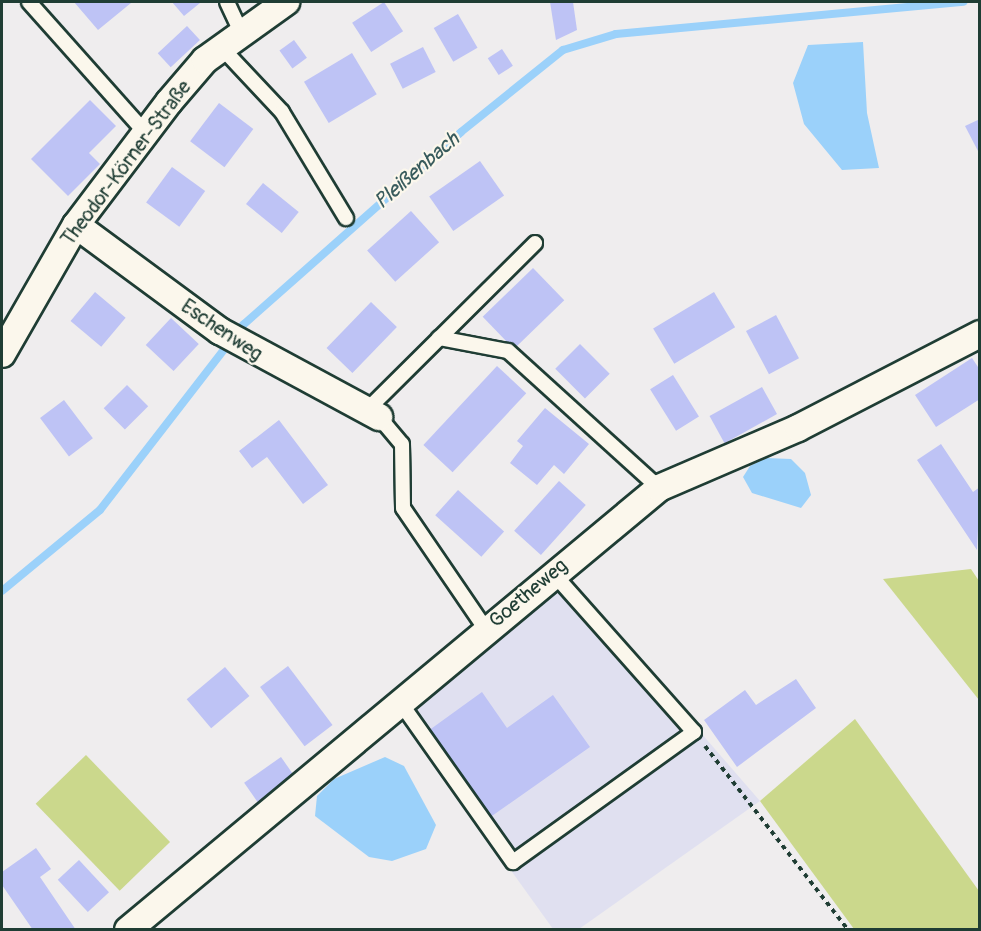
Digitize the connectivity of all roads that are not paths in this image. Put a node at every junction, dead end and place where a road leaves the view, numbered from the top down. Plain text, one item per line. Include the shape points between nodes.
1 (29, 2) edge
2 (227, 2) edge
3 (286, 2) edge
4 (241, 32) junction
5 (221, 47) junction
6 (145, 132) junction
7 (346, 218) dead end
8 (76, 225) junction
9 (535, 243) dead end
10 (980, 334) edge
11 (439, 338) junction
12 (2, 354) edge
13 (374, 412) junction
14 (659, 488) junction
15 (552, 572) junction
16 (485, 628) junction
17 (400, 702) junction
18 (128, 930) edge

1 - 6 lane
2 - 4 lane
3 - 4 street, Theodor-Körner-Straße
4 - 5 street, Theodor-Körner-Straße
5 - 6 street, Theodor-Körner-Straße
5 - 7 lane via 282,112
6 - 8 street, Theodor-Körner-Straße
8 - 12 street, Theodor-Körner-Straße
8 - 13 street, Eschenweg via 219,331 265,360
9 - 11 lane
10 - 14 street, Goetheweg via 798,428
11 - 13 lane
11 - 14 lane via 508,351
13 - 16 lane via 402,444 403,508
14 - 15 street, Goetheweg
15 - 16 street, Goetheweg
15 - 17 lane via 694,732 513,862
16 - 17 street, Goetheweg
17 - 18 street, Goetheweg

